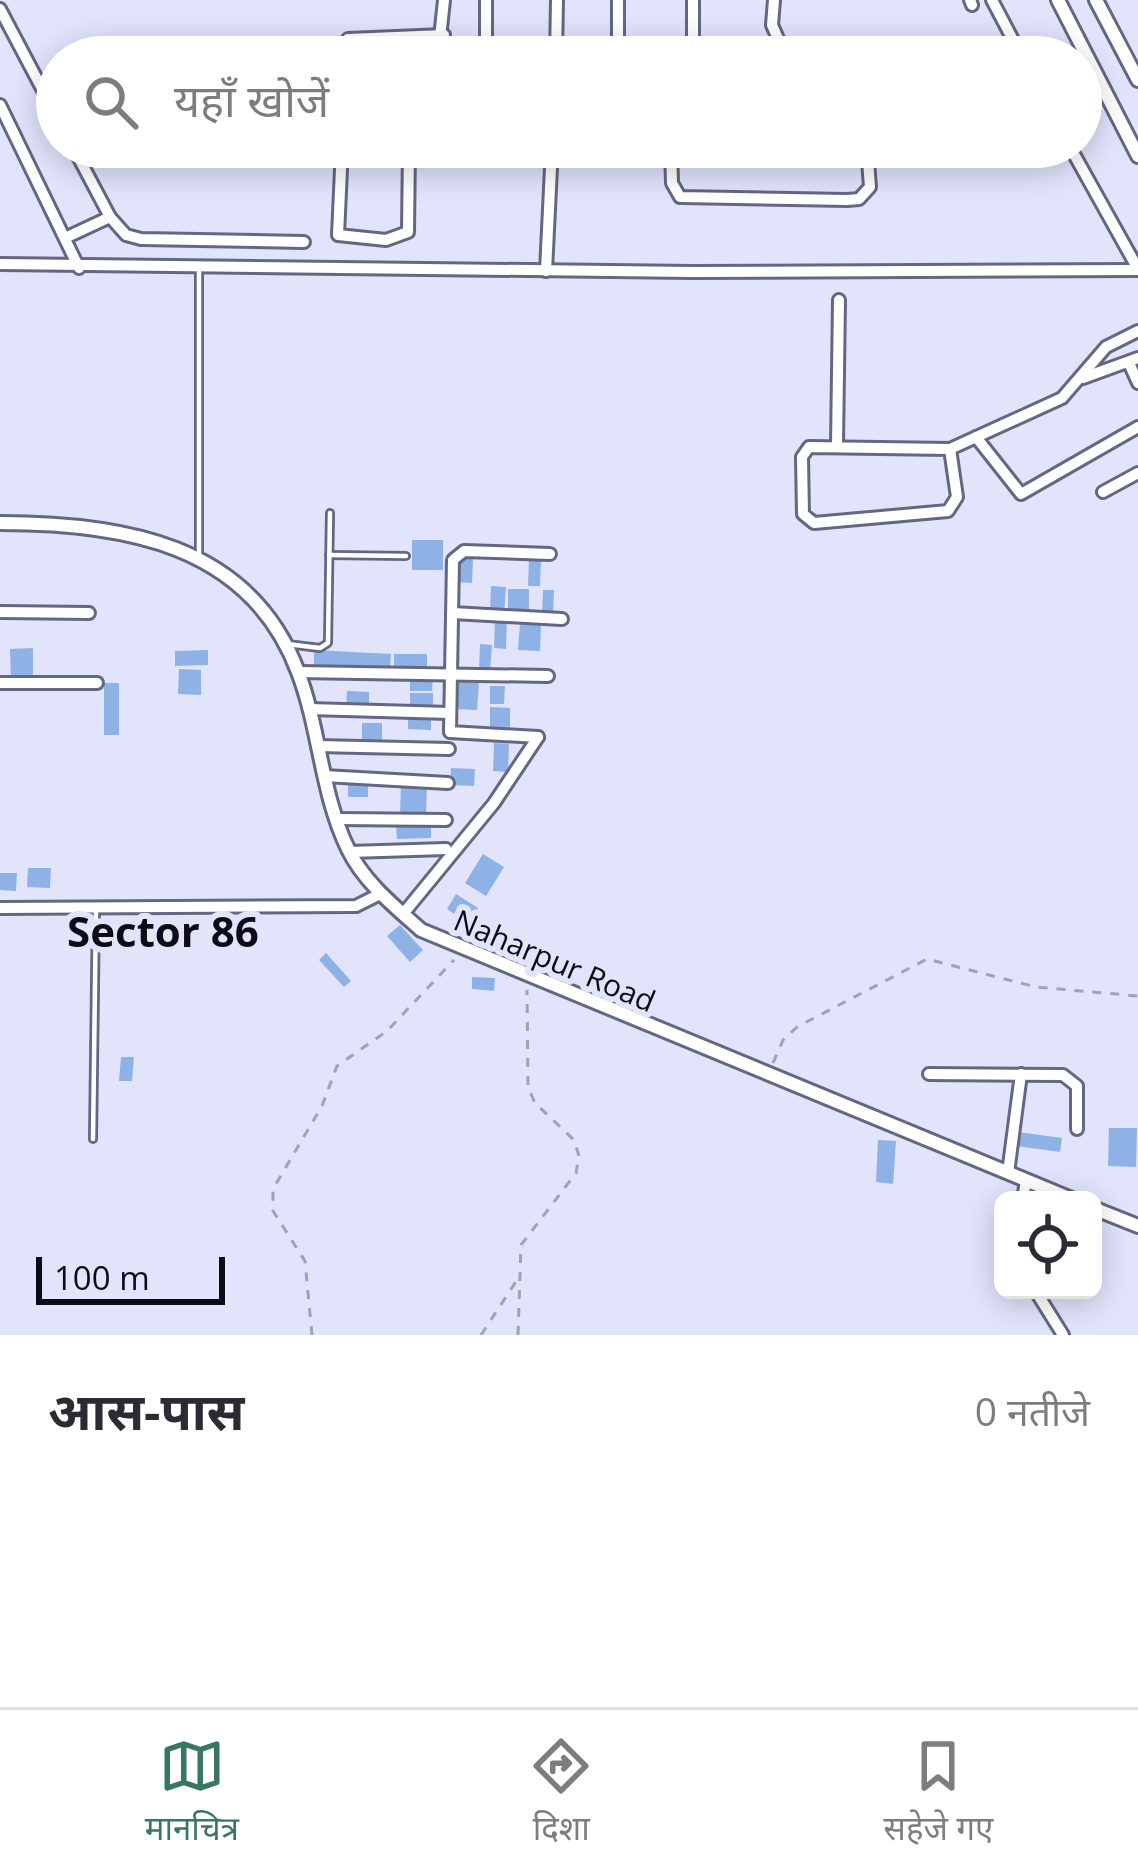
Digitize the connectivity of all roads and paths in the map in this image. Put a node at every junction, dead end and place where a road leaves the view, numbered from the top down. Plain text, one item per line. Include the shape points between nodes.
1 (444, 0) edge
2 (486, 0) edge
3 (557, 0) edge
4 (618, 0) edge
5 (693, 0) edge
6 (774, 0) edge
7 (992, 0) edge
8 (1058, 0) edge
9 (1096, 0) edge
10 (0, 9) edge
11 (444, 35) joint
12 (420, 36) edge
13 (486, 36) edge
14 (556, 36) edge
15 (618, 36) edge
16 (693, 36) edge
17 (777, 36) edge
18 (1011, 36) edge
19 (1076, 36) edge
20 (36, 77) edge
21 (1138, 80) edge
22 (1102, 86) edge
23 (0, 105) edge
24 (1138, 156) edge
25 (84, 168) edge
26 (341, 168) edge
27 (409, 168) edge
28 (551, 168) edge
29 (671, 168) edge
30 (869, 168) edge
31 (1082, 168) edge
32 (110, 217) junction
33 (64, 238) junction
34 (304, 242) dead end
35 (0, 264) edge
36 (79, 268) junction
37 (200, 268) junction
38 (1138, 269) edge
39 (546, 271) junction
40 (839, 300) dead end
41 (1138, 331) edge
42 (1134, 361) edge
43 (1082, 378) junction
44 (1138, 383) edge
45 (1138, 428) edge
46 (976, 437) junction
47 (836, 445) junction
48 (950, 449) junction
49 (1138, 473) edge
50 (1103, 492) dead end
51 (329, 513) dead end
52 (0, 523) edge
53 (550, 554) dead end
54 (329, 555) junction
55 (406, 556) dead end
56 (199, 560) junction
57 (0, 612) edge
58 (89, 613) dead end
59 (452, 613) junction
60 (562, 619) dead end
61 (285, 644) junction
62 (298, 672) junction
63 (451, 675) junction
64 (548, 676) dead end
65 (97, 682) dead end
66 (0, 683) edge
67 (309, 709) junction
68 (450, 713) junction
69 (317, 746) junction
70 (449, 749) dead end
71 (324, 776) junction
72 (448, 783) dead end
73 (337, 819) junction
74 (446, 820) dead end
75 (446, 849) dead end
76 (349, 852) junction
77 (380, 894) junction
78 (96, 907) junction
79 (0, 908) edge
80 (403, 914) junction
81 (462, 949) junction
82 (528, 976) junction
83 (1138, 996) edge
84 (929, 1073) dead end
85 (1021, 1074) junction
86 (768, 1075) junction
87 (1077, 1129) dead end
88 (93, 1139) dead end
89 (1008, 1173) junction
90 (1026, 1180) junction
91 (1024, 1191) edge
92 (1052, 1191) edge
93 (1102, 1212) edge
94 (1138, 1226) edge
95 (520, 1276) junction
96 (1041, 1299) edge
97 (312, 1335) edge
98 (481, 1335) edge
99 (518, 1335) edge
100 (1063, 1335) edge

1 - 11 street
2 - 13 street
3 - 14 street
4 - 15 street
5 - 16 street
6 - 17 street
7 - 18 street
8 - 19 street
9 - 21 street
10 - 20 street
11 - 12 street
22 - 24 street
23 - 33 street
25 - 32 street
26 - 27 street via 338,235 386,240 408,232
28 - 39 street
29 - 30 street via 680,197 848,200 869,187
31 - 38 street
32 - 33 street
32 - 34 street via 141,239
33 - 36 street
35 - 36 street
36 - 37 street
37 - 39 street
37 - 56 lane
38 - 39 street
40 - 47 street
41 - 43 street via 1106,347
42 - 43 street
42 - 44 street
43 - 46 street via 1049,405
45 - 46 street via 1021,494
46 - 48 street
47 - 48 street
47 - 48 street via 809,447 802,457 803,514 814,523 948,512 957,497
49 - 50 street
51 - 54 lane
52 - 56 street, Naharpur Road via 138,533
53 - 59 street via 454,554
54 - 55 lane
54 - 61 lane via 328,644
56 - 61 street, Naharpur Road via 249,596
57 - 58 street
59 - 60 street
59 - 63 street
61 - 62 street, Naharpur Road
62 - 63 street
62 - 67 street, Naharpur Road
63 - 64 street
63 - 68 street
65 - 66 street
67 - 68 street
67 - 69 street, Naharpur Road
68 - 80 street via 451,732 538,737
69 - 70 street
69 - 71 street, Naharpur Road
71 - 72 street
71 - 73 street, Naharpur Road
73 - 74 street
73 - 76 street, Naharpur Road
75 - 76 street
76 - 77 street, Naharpur Road
77 - 78 street via 356,906
77 - 80 street, Naharpur Road
78 - 79 street
78 - 88 lane
80 - 81 street, Naharpur Road
81 - 82 street, Naharpur Road
81 - 97 path via 387,1031 338,1066 273,1189 273,1211 304,1261
82 - 86 street, Naharpur Road
82 - 95 path via 529,1087 579,1156 565,1189 525,1234
83 - 86 path via 1036,987 927,959 797,1028
84 - 85 street
85 - 87 street via 1073,1079
85 - 89 street
86 - 89 street, Naharpur Road
89 - 90 street, Naharpur Road
90 - 91 street
90 - 92 street, Naharpur Road
93 - 94 street
95 - 98 path
95 - 99 path
96 - 100 street

